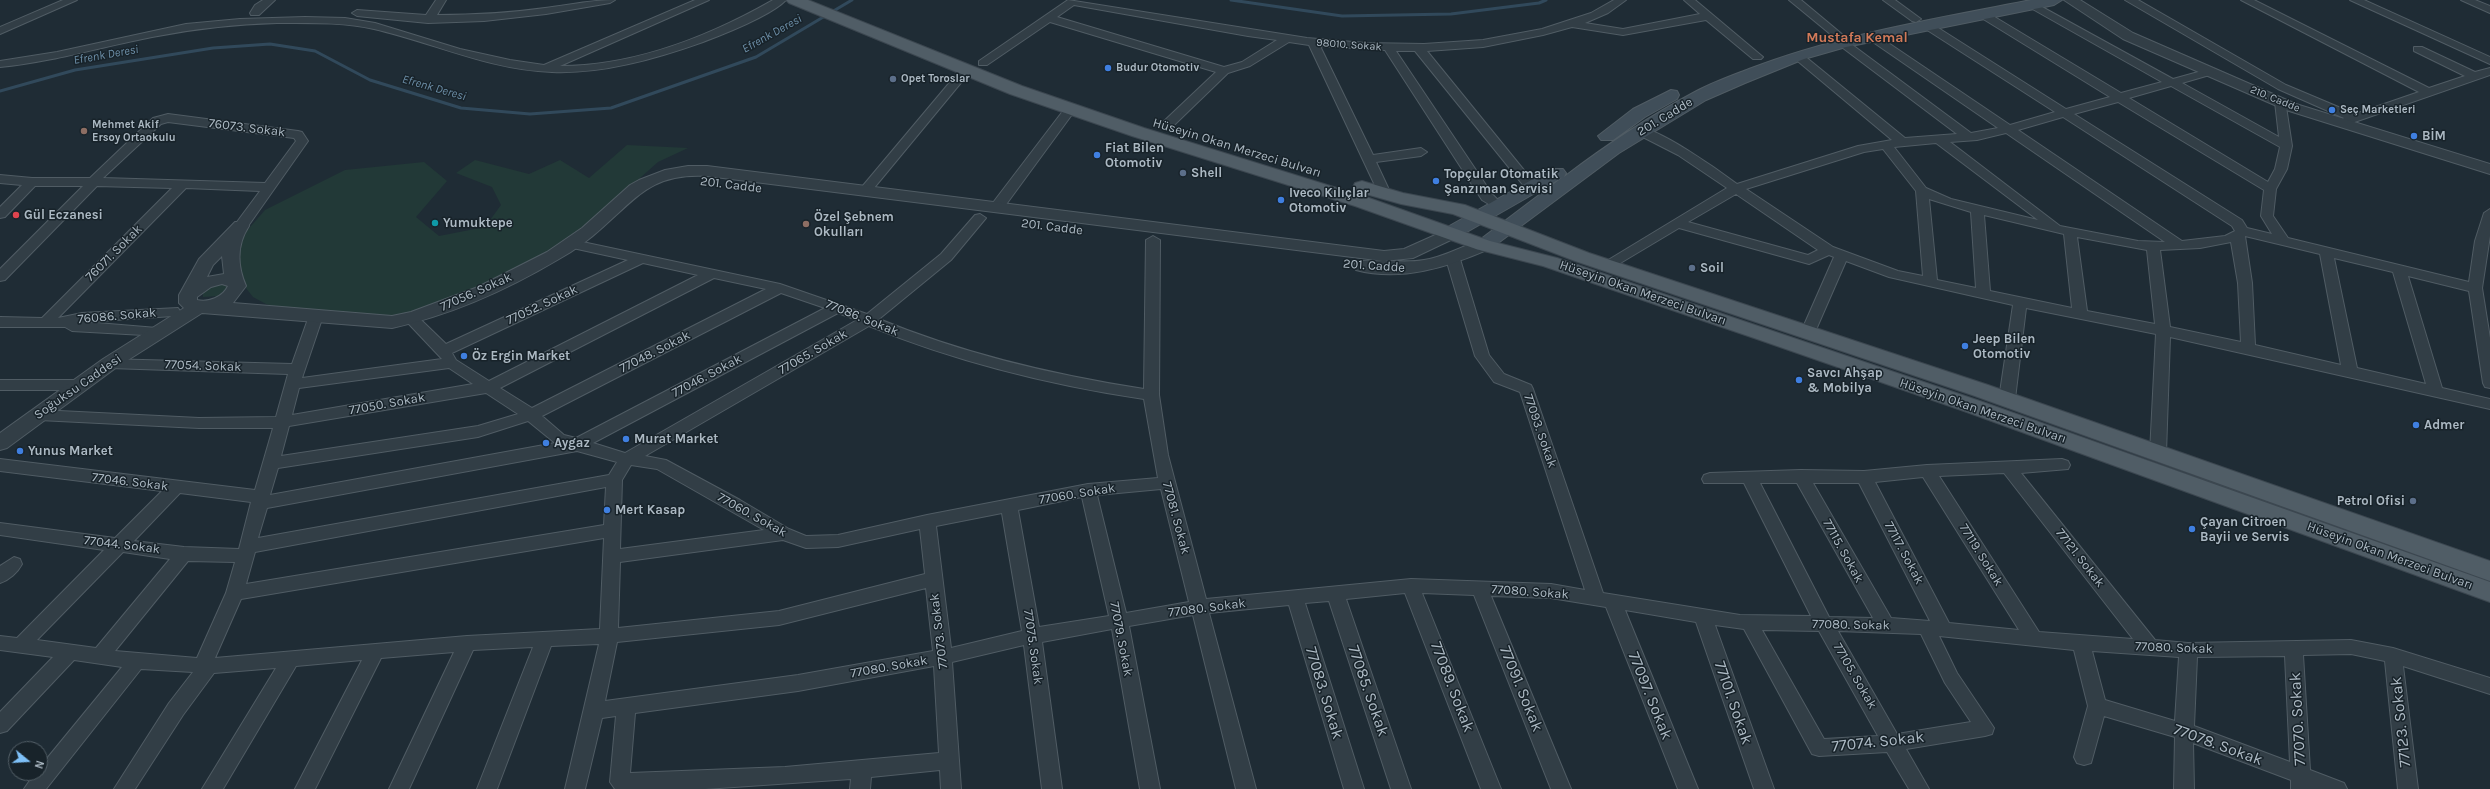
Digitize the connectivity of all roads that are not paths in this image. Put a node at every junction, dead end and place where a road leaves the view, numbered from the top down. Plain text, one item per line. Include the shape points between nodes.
1 (72, 0) edge
2 (270, 0) edge
3 (441, 0) edge
4 (575, 0) edge
5 (610, 0) edge
6 (704, 0) edge
7 (781, 0) edge
8 (795, 0) edge
9 (829, 0) edge
10 (1621, 0) edge
11 (1689, 0) edge
12 (1794, 0) edge
13 (1888, 0) edge
14 (2009, 0) edge
15 (2054, 0) edge
16 (2071, 0) edge
17 (2130, 0) edge
18 (2246, 0) edge
19 (2355, 0) edge
20 (2466, 0) edge
21 (588, 4) junction
22 (2033, 5) junction
23 (2490, 10) edge
24 (255, 13) junction
25 (1984, 15) junction
26 (1708, 16) junction
27 (1048, 18) junction
28 (428, 20) junction
29 (1922, 23) junction
30 (1573, 24) junction
31 (14, 25) junction
32 (0, 31) edge
33 (889, 32) junction
34 (0, 36) edge
35 (1874, 38) junction
36 (1840, 39) junction
37 (1285, 40) junction
38 (1313, 42) junction
39 (1389, 48) junction
40 (2418, 49) dead end
41 (1420, 50) junction
42 (0, 55) edge
43 (1798, 56) junction
44 (1757, 57) junction
45 (2490, 61) edge
46 (983, 62) junction
47 (0, 64) edge
48 (544, 68) junction
49 (2490, 70) edge
50 (965, 71) junction
51 (1224, 71) junction
52 (2209, 72) junction
53 (2474, 76) junction
54 (2170, 83) junction
55 (2428, 92) junction
56 (2119, 98) junction
57 (2281, 102) junction
58 (1070, 109) junction
59 (2065, 113) junction
60 (2355, 118) junction
61 (2341, 123) junction
62 (1166, 126) junction
63 (2009, 129) junction
64 (1641, 131) junction
65 (1969, 137) junction
66 (1940, 140) junction
67 (1902, 142) junction
68 (1886, 145) junction
69 (2286, 146) junction
70 (1421, 152) dead end
71 (1370, 159) junction
72 (2490, 170) edge
73 (658, 176) junction
74 (0, 178) edge
75 (32, 182) junction
76 (94, 182) junction
77 (182, 185) junction
78 (268, 187) junction
79 (1532, 188) junction
80 (1736, 188) junction
81 (2270, 189) junction
82 (865, 191) junction
83 (1922, 191) junction
84 (1385, 194) junction
85 (1497, 205) junction
86 (997, 207) junction
87 (1977, 211) junction
88 (2490, 213) edge
89 (0, 214) edge
90 (1478, 217) junction
91 (980, 218) junction
92 (1676, 223) junction
93 (241, 226) junction
94 (1506, 228) junction
95 (2064, 231) junction
96 (1451, 233) junction
97 (2240, 234) junction
98 (2282, 239) junction
99 (1153, 240) junction
100 (2486, 242) edge
101 (573, 244) junction
102 (1483, 245) junction
103 (2179, 245) junction
104 (2153, 246) junction
105 (2326, 251) junction
106 (1834, 253) junction
107 (641, 259) junction
108 (1453, 259) junction
109 (1607, 265) junction
110 (2399, 270) junction
111 (709, 274) junction
112 (0, 277) edge
113 (1930, 282) junction
114 (236, 284) junction
115 (780, 288) junction
116 (2474, 288) junction
117 (1983, 294) junction
118 (2020, 302) junction
119 (191, 304) junction
120 (837, 307) junction
121 (265, 310) junction
122 (2080, 314) junction
123 (316, 316) junction
124 (412, 319) junction
125 (868, 320) junction
126 (0, 322) edge
127 (46, 322) junction
128 (62, 323) junction
129 (2163, 331) junction
130 (1808, 332) junction
131 (157, 333) junction
132 (2248, 348) junction
133 (448, 357) junction
134 (110, 363) junction
135 (2350, 371) junction
136 (295, 377) junction
137 (2490, 383) edge
138 (0, 385) edge
139 (80, 385) junction
140 (489, 387) junction
141 (2436, 391) junction
142 (1151, 395) junction
143 (2007, 399) junction
144 (2490, 404) edge
145 (39, 415) junction
146 (531, 415) junction
147 (281, 422) junction
148 (0, 443) edge
149 (577, 444) junction
150 (2158, 453) junction
151 (627, 459) junction
152 (270, 463) junction
153 (0, 465) edge
154 (2062, 465) dead end
155 (2009, 469) junction
156 (1927, 471) junction
157 (1801, 476) junction
158 (1749, 477) junction
159 (1864, 477) junction
160 (614, 480) junction
161 (1710, 480) dead end
162 (1166, 483) junction
163 (175, 488) junction
164 (1088, 490) junction
165 (260, 500) junction
166 (1010, 505) junction
167 (927, 521) junction
168 (0, 529) edge
169 (612, 530) junction
170 (783, 534) junction
171 (118, 545) junction
172 (245, 551) junction
173 (184, 554) junction
174 (611, 557) junction
175 (14, 564) dead end
176 (2490, 571) edge
177 (0, 576) edge
178 (933, 579) junction
179 (1411, 586) junction
180 (1480, 589) junction
181 (2490, 592) edge
182 (235, 593) junction
183 (1335, 594) junction
184 (1295, 598) junction
185 (1605, 601) junction
186 (1200, 607) junction
187 (1703, 617) junction
188 (1119, 621) junction
189 (1749, 622) junction
190 (1824, 624) junction
191 (1886, 625) junction
192 (1935, 628) junction
193 (609, 636) junction
194 (1032, 636) junction
195 (545, 639) junction
196 (2034, 639) junction
197 (0, 643) edge
198 (467, 643) junction
199 (2080, 643) junction
200 (21, 645) junction
201 (2151, 648) junction
202 (2294, 648) junction
203 (2188, 650) junction
204 (375, 652) junction
205 (69, 653) junction
206 (101, 655) junction
207 (2394, 655) junction
208 (943, 656) junction
209 (290, 660) junction
210 (137, 661) junction
211 (206, 665) junction
212 (2490, 686) edge
213 (626, 706) junction
214 (2097, 706) junction
215 (594, 711) junction
216 (0, 725) edge
217 (1985, 728) joint
218 (2184, 731) junction
219 (1894, 743) junction
220 (2084, 757) dead end
221 (949, 760) junction
222 (862, 770) junction
223 (2301, 782) edge
224 (765, 783) edge
225 (678, 786) edge
226 (34, 789) edge
227 (124, 789) edge
228 (212, 789) edge
229 (305, 789) edge
230 (399, 789) edge
231 (487, 789) edge
232 (575, 789) edge
233 (860, 789) edge
234 (951, 789) edge
235 (1052, 789) edge
236 (1150, 789) edge
237 (1246, 789) edge
238 (1354, 789) edge
239 (1401, 789) edge
240 (1491, 789) edge
241 (1561, 789) edge
242 (1688, 789) edge
243 (1764, 789) edge
244 (1919, 789) edge
245 (2184, 789) edge
246 (2337, 789) edge
247 (2408, 789) edge

1 - 31 street
2 - 24 street via 258,7
3 - 28 street
4 - 21 street
5 - 21 street
6 - 48 street
7 - 48 street via 720,32 662,51 595,65 563,69
8 - 33 main road, Hüseyin Okan Merzeci Bulvarı
9 - 33 main road, Hüseyin Okan Merzeci Bulvarı
10 - 30 street, 98010. Sokak
11 - 26 street
12 - 36 street
13 - 29 street
14 - 29 main road, 201. Cadde
15 - 22 main road, 201. Cadde
16 - 52 street, 210. Cadde via 2128,36
17 - 60 street via 2282,86
18 - 55 street
19 - 45 street
20 - 23 street
21 - 28 street via 510,17
22 - 25 main road, 201. Cadde
22 - 54 street
24 - 28 street via 306,10
24 - 42 street via 185,22 37,53
25 - 29 main road, 201. Cadde
25 - 56 street
26 - 30 street via 1623,32
26 - 44 street
27 - 37 street, 98010. Sokak via 1072,2
27 - 46 street
27 - 51 street
29 - 35 main road, 201. Cadde
29 - 36 main road, 201. Cadde
29 - 59 street
30 - 41 street, 98010. Sokak via 1506,40 1464,47
31 - 32 street
31 - 34 street
33 - 46 main road, Hüseyin Okan Merzeci Bulvarı
33 - 50 main road, Hüseyin Okan Merzeci Bulvarı
35 - 36 main road, 201. Cadde
35 - 63 street
36 - 43 main road, 201. Cadde
36 - 44 main road, 201. Cadde
36 - 65 street
37 - 38 street, 98010. Sokak
37 - 51 street via 1246,64
38 - 39 street, 98010. Sokak
38 - 71 street
39 - 41 street, 98010. Sokak
39 - 85 street via 1487,197
40 - 53 street
41 - 79 street
43 - 64 main road, 201. Cadde via 1700,96
43 - 67 street
44 - 79 main road, 201. Cadde via 1683,88 1639,113 1556,174
46 - 62 main road, Hüseyin Okan Merzeci Bulvarı via 1100,106
47 - 48 street via 36,59 182,28 228,22 316,20 374,26 456,51
49 - 53 street
50 - 58 main road, Hüseyin Okan Merzeci Bulvarı
50 - 82 street
51 - 62 street
52 - 54 street
52 - 57 street, 210. Cadde
53 - 55 street
54 - 56 street
54 - 69 street
55 - 60 street
56 - 59 street
56 - 81 street
57 - 61 street, 210. Cadde
57 - 69 street
58 - 86 street
58 - 96 main road, Hüseyin Okan Merzeci Bulvarı
59 - 63 street
59 - 97 street via 2237,223
60 - 61 street
61 - 72 street, 210. Cadde
62 - 84 main road, Hüseyin Okan Merzeci Bulvarı
63 - 65 street
63 - 103 street
64 - 80 street via 1682,152
64 - 94 main road, 201. Cadde
65 - 66 street
66 - 67 street
66 - 95 street
67 - 68 street
68 - 80 street via 1862,149
68 - 83 street
69 - 81 street via 2280,169
70 - 71 street
71 - 84 street
73 - 82 street, 201. Cadde via 678,170 707,171
73 - 91 street, 201. Cadde
73 - 101 street, 77056. Sokak via 636,188
74 - 75 street
75 - 76 street
75 - 89 street
76 - 77 street
76 - 78 street, 76073. Sokak via 157,121 168,118 298,135 302,141
76 - 112 street
77 - 78 street
77 - 127 street, 76071. Sokak
78 - 93 street, 76073. Sokak
79 - 85 main road, 201. Cadde
80 - 92 street
80 - 106 street
81 - 98 street via 2267,216
82 - 86 street, 201. Cadde
83 - 87 street via 1946,202
83 - 113 street
84 - 90 main road, Hüseyin Okan Merzeci Bulvarı via 1458,209
85 - 90 main road, 201. Cadde
86 - 96 street, 201. Cadde via 1384,256 1407,254
87 - 95 street
87 - 117 street
88 - 100 street
90 - 94 main road, Hüseyin Okan Merzeci Bulvarı
90 - 96 main road, 201. Cadde
91 - 99 street, 201. Cadde
91 - 125 street, 77065. Sokak via 946,257
92 - 106 street via 1809,260
92 - 109 street
93 - 114 street via 230,247 230,263
93 - 119 street via 205,263
94 - 102 main road, 201. Cadde
94 - 109 main road, Hüseyin Okan Merzeci Bulvarı
95 - 104 street
95 - 122 street
96 - 102 main road, Hüseyin Okan Merzeci Bulvarı
97 - 98 street
97 - 103 street via 2222,241
97 - 132 street
98 - 105 street
99 - 108 street, 201. Cadde via 1385,269 1403,270 1440,264
99 - 142 street, 77081. Sokak
100 - 116 street
101 - 107 street, 77086. Sokak
101 - 124 street, 77056. Sokak via 476,294
102 - 108 street, 201. Cadde
102 - 181 main road, Hüseyin Okan Merzeci Bulvarı via 1550,262 1779,339
103 - 104 street
104 - 129 street
105 - 110 street
105 - 135 street
106 - 113 street via 1894,274
106 - 130 street
107 - 111 street, 77086. Sokak
107 - 133 street, 77052. Sokak
108 - 185 street, 77093. Sokak via 1482,356 1499,378 1526,389
109 - 130 main road, Hüseyin Okan Merzeci Bulvarı
110 - 116 street
110 - 141 street
111 - 115 street, 77086. Sokak
111 - 140 street, 77050. Sokak
113 - 117 street
114 - 119 street via 231,296
114 - 119 street via 222,279 213,280
114 - 121 street
115 - 120 street, 77086. Sokak
115 - 146 street, 77048. Sokak
116 - 137 street
117 - 118 street
118 - 122 street
118 - 143 street
119 - 121 street, 77056. Sokak via 236,310
119 - 128 street, 76086. Sokak via 82,318
119 - 131 street, Soğuksu Caddesi
119 - 131 street
120 - 125 street, 77086. Sokak
120 - 149 street, 77046. Sokak
121 - 123 street, 77056. Sokak
122 - 129 street
123 - 124 street, 77056. Sokak via 392,322
123 - 136 street
124 - 133 street, 77060. Sokak
125 - 142 street, 77086. Sokak via 905,335 999,365 1092,386
125 - 151 street, 77065. Sokak
126 - 127 street, 76086. Sokak
127 - 128 street, 76086. Sokak
128 - 131 street, 76086. Sokak via 74,327
129 - 132 street
129 - 150 street
130 - 143 main road, Hüseyin Okan Merzeci Bulvarı
131 - 134 street, Soğuksu Caddesi
132 - 135 street
133 - 136 street, 77052. Sokak
133 - 140 street, 77060. Sokak
134 - 136 street, 77054. Sokak
134 - 139 street, Soğuksu Caddesi
135 - 141 street
136 - 147 street
138 - 139 street
139 - 145 street, Soğuksu Caddesi
140 - 146 street, 77060. Sokak
140 - 147 street, 77050. Sokak
141 - 144 street
142 - 162 street, 77081. Sokak
143 - 150 main road, Hüseyin Okan Merzeci Bulvarı
145 - 147 street, 77050. Sokak via 199,423
145 - 148 street, Soğuksu Caddesi
146 - 149 street, 77060. Sokak via 559,439
146 - 152 street, 77048. Sokak via 478,432
147 - 152 street
149 - 151 street, 77060. Sokak
149 - 165 street, 77046. Sokak
150 - 176 main road, Hüseyin Okan Merzeci Bulvarı
151 - 160 street
151 - 170 street, 77060. Sokak via 660,464
152 - 165 street
153 - 163 street, 77046. Sokak
154 - 155 street
155 - 156 street
155 - 201 street, 77121. Sokak
156 - 159 street
156 - 196 street, 77119. Sokak
157 - 158 street
157 - 159 street
157 - 191 street, 77115. Sokak
158 - 161 street
158 - 190 street, 77105. Sokak
159 - 192 street, 77117. Sokak
160 - 169 street
160 - 172 street, 77044. Sokak
162 - 164 street, 77060. Sokak
162 - 186 street, 77081. Sokak
163 - 165 street, 77046. Sokak
163 - 171 street
164 - 166 street, 77060. Sokak
164 - 188 street, 77079. Sokak
165 - 172 street
166 - 167 street, 77060. Sokak
166 - 194 street, 77075. Sokak
167 - 170 street, 77060. Sokak via 838,541 806,542
167 - 178 street, 77073. Sokak
168 - 171 street, 77044. Sokak
169 - 174 street
169 - 182 street
170 - 174 street
171 - 173 street, 77044. Sokak
171 - 200 street
172 - 173 street, 77044. Sokak
172 - 182 street
173 - 206 street
174 - 193 street
175 - 177 street
178 - 193 street via 779,618
178 - 208 street, 77073. Sokak
179 - 180 street, 77080. Sokak
179 - 183 street, 77080. Sokak
179 - 240 street, 77089. Sokak
180 - 185 street, 77080. Sokak via 1551,591
180 - 241 street, 77091. Sokak
182 - 211 street
183 - 184 street, 77080. Sokak
183 - 239 street, 77085. Sokak
184 - 186 street, 77080. Sokak
184 - 238 street, 77083. Sokak
185 - 187 street, 77080. Sokak
185 - 242 street, 77097. Sokak
186 - 188 street, 77080. Sokak
186 - 237 street, 77081. Sokak
187 - 189 street, 77080. Sokak
187 - 243 street, 77101. Sokak
188 - 194 street, 77080. Sokak
188 - 236 street, 77079. Sokak
189 - 190 street, 77080. Sokak
189 - 219 street, 77074. Sokak via 1819,748
190 - 191 street, 77080. Sokak
190 - 219 street, 77105. Sokak
191 - 192 street, 77080. Sokak
192 - 196 street, 77080. Sokak
192 - 217 street, 77117. Sokak via 1951,678
193 - 195 street
193 - 215 street
194 - 208 street, 77080. Sokak
194 - 235 street, 77075. Sokak
195 - 198 street
195 - 231 street
196 - 199 street, 77080. Sokak
197 - 200 street
198 - 204 street
198 - 230 street
199 - 201 street, 77080. Sokak
199 - 214 street
200 - 205 street
201 - 203 street, 77080. Sokak
202 - 203 street, 77080. Sokak
202 - 207 street, 77080. Sokak via 2351,647
202 - 223 street, 77070. Sokak
203 - 218 street
204 - 209 street
204 - 229 street
205 - 206 street
205 - 216 street
206 - 210 street
207 - 212 street, 77080. Sokak
207 - 247 street, 77123. Sokak
208 - 213 street, 77080. Sokak via 798,683
208 - 221 street, 77073. Sokak
209 - 211 street
209 - 228 street
210 - 211 street
210 - 226 street
211 - 227 street
213 - 215 street, 77080. Sokak
213 - 225 street via 620,782
214 - 218 street, 77078. Sokak
214 - 220 street
215 - 232 street
217 - 219 street, 77074. Sokak
218 - 223 street, 77078. Sokak
218 - 245 street
219 - 244 street, 77105. Sokak
221 - 222 street
221 - 234 street, 77073. Sokak
222 - 224 street
222 - 233 street
223 - 246 street, 77078. Sokak
224 - 225 street

